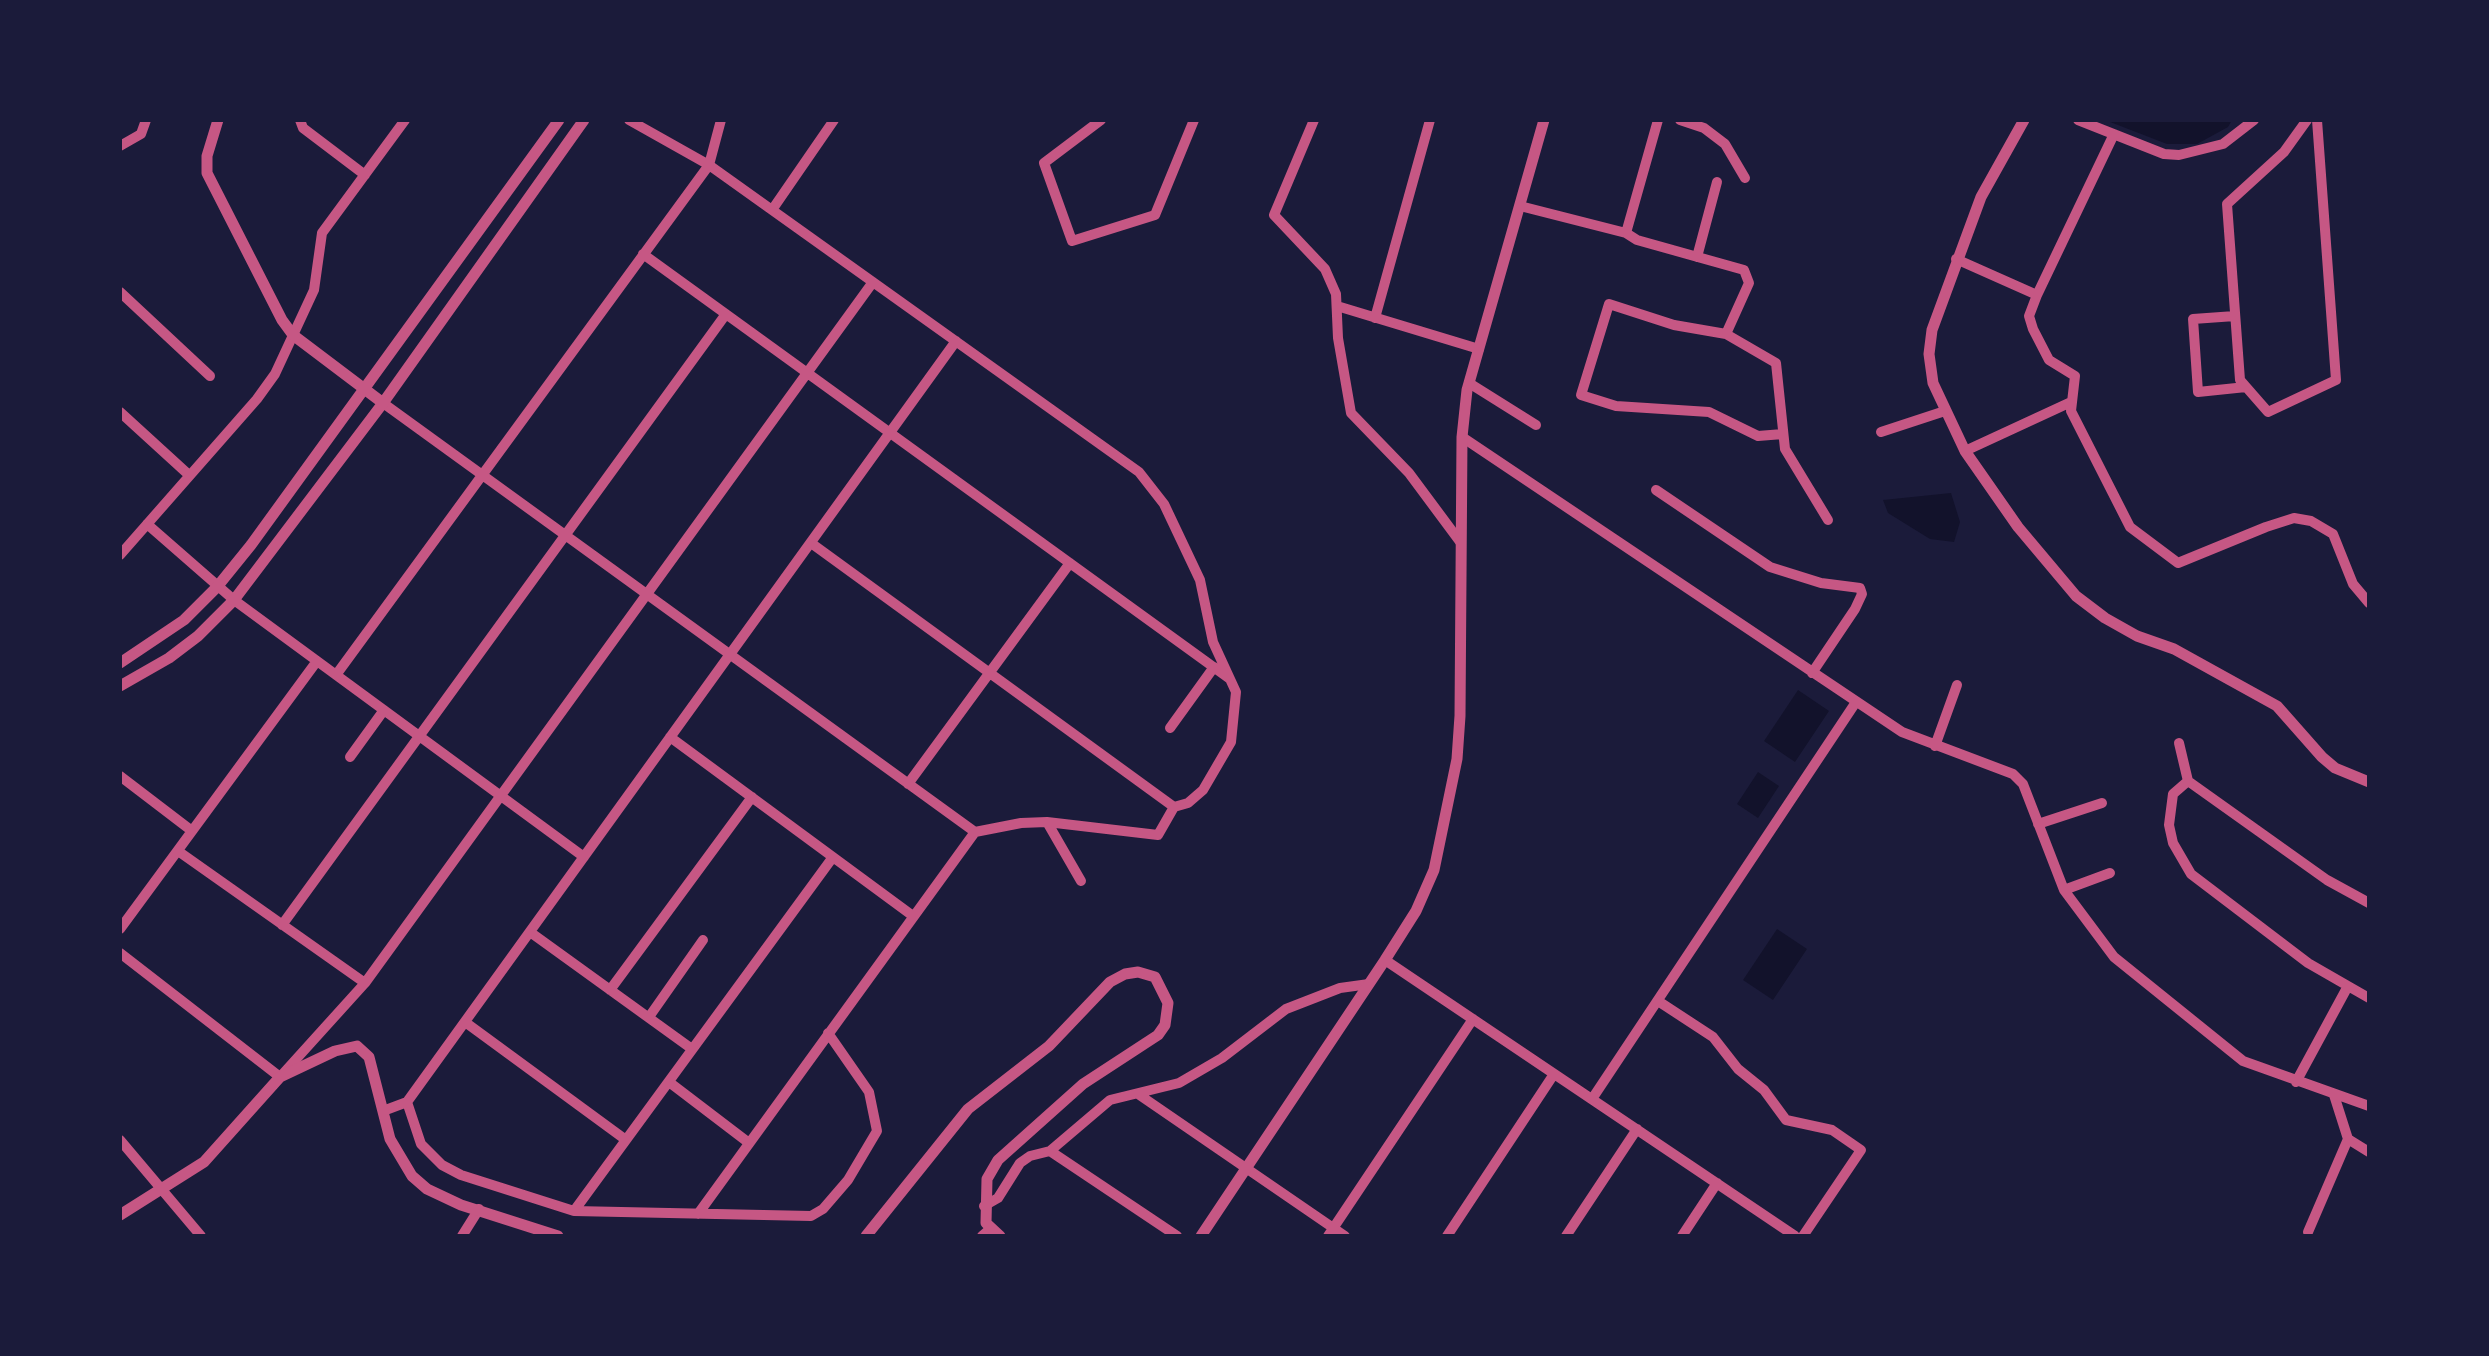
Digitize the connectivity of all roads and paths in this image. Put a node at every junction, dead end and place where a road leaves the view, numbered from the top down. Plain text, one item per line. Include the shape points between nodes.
1 (146, 120) edge
2 (218, 120) edge
3 (300, 120) edge
4 (405, 120) edge
5 (559, 120) edge
6 (584, 120) edge
7 (628, 120) edge
8 (722, 120) edge
9 (834, 120) edge
10 (1101, 120) edge
11 (1194, 120) edge
12 (1314, 120) edge
13 (1430, 120) edge
14 (1544, 120) edge
15 (1658, 120) edge
16 (1680, 120) edge
17 (2024, 120) edge
18 (2078, 120) edge
19 (2254, 120) edge
20 (2307, 120) edge
21 (2317, 120) edge
22 (2114, 134) junction
23 (120, 146) edge
24 (709, 165) junction
25 (365, 175) junction
26 (1745, 178) dead end
27 (1717, 182) dead end
28 (1520, 206) junction
29 (772, 210) junction
30 (1626, 234) junction
31 (643, 254) junction
32 (1697, 257) junction
33 (1956, 260) junction
34 (873, 282) junction
35 (120, 292) edge
36 (2037, 295) junction
37 (1337, 306) junction
38 (726, 314) junction
39 (2236, 316) junction
40 (1376, 318) junction
41 (1726, 334) junction
42 (294, 335) junction
43 (956, 341) junction
44 (1479, 349) junction
45 (807, 372) junction
46 (210, 376) dead end
47 (1469, 383) junction
48 (2246, 387) junction
49 (364, 390) junction
50 (2071, 402) junction
51 (383, 403) junction
52 (120, 412) edge
53 (1945, 412) junction
54 (1536, 426) dead end
55 (1881, 432) dead end
56 (890, 433) junction
57 (1783, 434) junction
58 (1462, 437) junction
59 (1965, 451) junction
60 (190, 475) junction
61 (482, 475) junction
62 (1656, 490) dead end
63 (1828, 520) dead end
64 (147, 524) junction
65 (566, 535) junction
66 (810, 543) junction
67 (1460, 543) junction
68 (120, 556) edge
69 (1070, 563) junction
70 (217, 587) junction
71 (647, 594) junction
72 (234, 600) junction
73 (2369, 603) edge
74 (730, 654) junction
75 (317, 661) junction
76 (120, 663) edge
77 (1214, 667) junction
78 (989, 673) junction
79 (1812, 674) junction
80 (336, 675) junction
81 (1231, 680) junction
82 (1957, 684) dead end
83 (120, 686) edge
84 (1856, 702) junction
85 (384, 710) junction
86 (1170, 728) dead end
87 (420, 736) junction
88 (670, 737) junction
89 (2180, 742) dead end
90 (1935, 746) junction
91 (350, 756) dead end
92 (120, 776) edge
93 (2188, 781) junction
94 (2369, 782) edge
95 (908, 784) junction
96 (501, 796) junction
97 (752, 797) junction
98 (2102, 803) dead end
99 (1174, 807) junction
100 (1048, 822) junction
101 (2038, 824) junction
102 (192, 831) junction
103 (974, 832) junction
104 (178, 851) junction
105 (584, 856) junction
106 (832, 857) junction
107 (2110, 872) dead end
108 (1081, 881) dead end
109 (2064, 890) junction
110 (2369, 902) edge
111 (912, 916) junction
112 (282, 925) junction
113 (120, 929) edge
114 (530, 932) junction
115 (703, 940) dead end
116 (120, 953) edge
117 (1385, 960) junction
118 (365, 984) junction
119 (1369, 984) junction
120 (2348, 986) junction
121 (610, 990) junction
122 (2369, 998) edge
123 (1658, 1001) junction
124 (648, 1018) junction
125 (1473, 1019) junction
126 (465, 1022) junction
127 (828, 1033) junction
128 (692, 1050) junction
129 (1554, 1074) junction
130 (280, 1077) junction
131 (668, 1082) junction
132 (2296, 1082) junction
133 (1138, 1094) junction
134 (2334, 1095) junction
135 (1592, 1099) junction
136 (407, 1102) junction
137 (2369, 1106) edge
138 (383, 1112) junction
139 (1636, 1129) junction
140 (2348, 1139) junction
141 (120, 1140) edge
142 (626, 1140) junction
143 (749, 1142) junction
144 (1050, 1151) junction
145 (2369, 1152) edge
146 (1247, 1167) junction
147 (1717, 1183) junction
148 (161, 1189) junction
149 (984, 1206) junction
150 (478, 1208) junction
151 (574, 1211) junction
152 (698, 1214) junction
153 (120, 1215) edge
154 (1331, 1232) edge
155 (2308, 1232) dead end
156 (991, 1233) edge
157 (201, 1236) edge
158 (462, 1236) edge
159 (558, 1236) edge
160 (866, 1236) edge
161 (1177, 1236) edge
162 (1201, 1236) edge
163 (1346, 1236) edge
164 (1446, 1236) edge
165 (1566, 1236) edge
166 (1682, 1236) edge
167 (1799, 1236) edge

1 - 23 street via 142,134
2 - 42 street via 207,173
3 - 25 street
4 - 25 street
5 - 49 street
6 - 51 street
7 - 24 street
8 - 24 street
9 - 29 street
10 - 11 street via 1044,163 1072,241 1155,215
12 - 37 street via 1274,215 1325,269
13 - 40 street
14 - 28 street
15 - 30 street
16 - 26 street via 1725,144
17 - 33 street via 1980,197
18 - 22 street
19 - 22 street via 2223,144 2179,156
20 - 39 street via 2284,152 2228,204
21 - 48 street via 2336,380 2268,412
22 - 36 street
24 - 29 street
24 - 31 street
25 - 42 street via 322,233 314,290
27 - 32 street
28 - 30 street
28 - 44 street
29 - 34 street
30 - 32 street
31 - 38 street
31 - 61 street
32 - 41 street via 1744,270 1749,282
33 - 36 street
33 - 53 street via 1929,354
34 - 43 street
34 - 45 street
35 - 46 street
36 - 50 street via 2029,316 2033,329 2049,360 2075,376
37 - 40 street
37 - 67 street via 1351,413 1409,473
38 - 45 street
38 - 65 street
39 - 48 street
39 - 48 street via 2193,319 2198,392
40 - 44 street
41 - 57 street via 1779,367
41 - 57 street via 1609,304 1580,395 1616,406 1708,412 1758,436
42 - 49 street
42 - 60 street via 257,400
43 - 56 street
43 - 81 street via 1152,486 1187,548 1213,642
44 - 47 street
45 - 56 street
45 - 71 street
47 - 54 street
47 - 58 street
49 - 51 street
49 - 70 street
50 - 59 street
50 - 73 street via 2130,527 2178,563 2266,527 2310,520 2332,534 2353,584
51 - 61 street
51 - 72 street
52 - 60 street
53 - 55 street
53 - 59 street
56 - 66 street
56 - 69 street
57 - 63 street
58 - 67 street
58 - 79 street
59 - 94 street via 2076,596 2137,636 2277,706 2335,768
60 - 64 street
61 - 65 street
61 - 80 street
62 - 79 street via 1770,567 1860,588 1855,609
64 - 68 street
64 - 70 street
65 - 71 street
65 - 87 street
66 - 74 street
66 - 78 street
67 - 117 street via 1457,759 1434,870
69 - 77 street
69 - 78 street
70 - 72 street
70 - 76 street via 172,630
71 - 74 street
71 - 96 street
72 - 75 street
72 - 83 street via 169,658
74 - 88 street
74 - 95 street
75 - 80 street
75 - 102 street
77 - 81 street
77 - 86 street
78 - 95 street
78 - 99 street
79 - 84 street
80 - 85 street
81 - 99 street via 1231,742 1196,798
82 - 90 street
84 - 90 street
84 - 123 street
85 - 87 street
85 - 91 street
87 - 96 street
87 - 112 street
88 - 97 street
88 - 105 street
89 - 93 street
90 - 101 street via 2014,774
92 - 102 street
93 - 110 street via 2327,880
93 - 120 street via 2173,794 2169,824 2190,874
95 - 103 street
96 - 105 street
96 - 118 street
97 - 106 street
97 - 121 street
98 - 101 street
99 - 100 street via 1158,835
100 - 103 street
100 - 108 street
101 - 109 street
102 - 104 street
103 - 111 street
104 - 112 street
104 - 113 street
105 - 114 street
106 - 111 street
106 - 128 street
107 - 109 street
109 - 132 street via 2114,957 2207,1035 2243,1061
111 - 127 street
112 - 118 street
114 - 121 street
114 - 126 street
115 - 124 street
116 - 130 street
117 - 119 street
117 - 125 street
118 - 130 street
119 - 133 street via 1286,1009 1208,1067
119 - 146 street
120 - 122 street
120 - 132 street
121 - 124 street
123 - 135 street
123 - 167 street via 1713,1037 1786,1120 1832,1130 1862,1150
124 - 128 street
125 - 129 street
125 - 154 street
126 - 136 street
126 - 142 street
127 - 143 street
127 - 152 street via 869,1092 877,1132 848,1180 810,1216
128 - 131 street
129 - 135 street
129 - 164 street
130 - 138 street via 357,1046 369,1056
130 - 148 street via 204,1162
131 - 142 street
131 - 143 street
132 - 134 street
133 - 144 street via 1100,1106
133 - 146 street
134 - 137 street
134 - 140 street
135 - 139 street
136 - 138 street
136 - 151 street via 421,1144 442,1165
138 - 150 street via 396,1153 412,1176
139 - 147 street
139 - 165 street
140 - 145 street
140 - 155 street
141 - 148 street
142 - 151 street
143 - 152 street
144 - 149 street via 1020,1163 998,1198
144 - 161 street
146 - 154 street
146 - 162 street
147 - 166 street
147 - 167 street
148 - 153 street
148 - 157 street
149 - 156 street
149 - 160 street via 986,1180 998,1160 1083,1084 1165,1025 1168,1003 1155,976 1138,972 1110,982 1049,1046 968,1109
150 - 158 street
150 - 159 street
151 - 152 street
154 - 163 street

